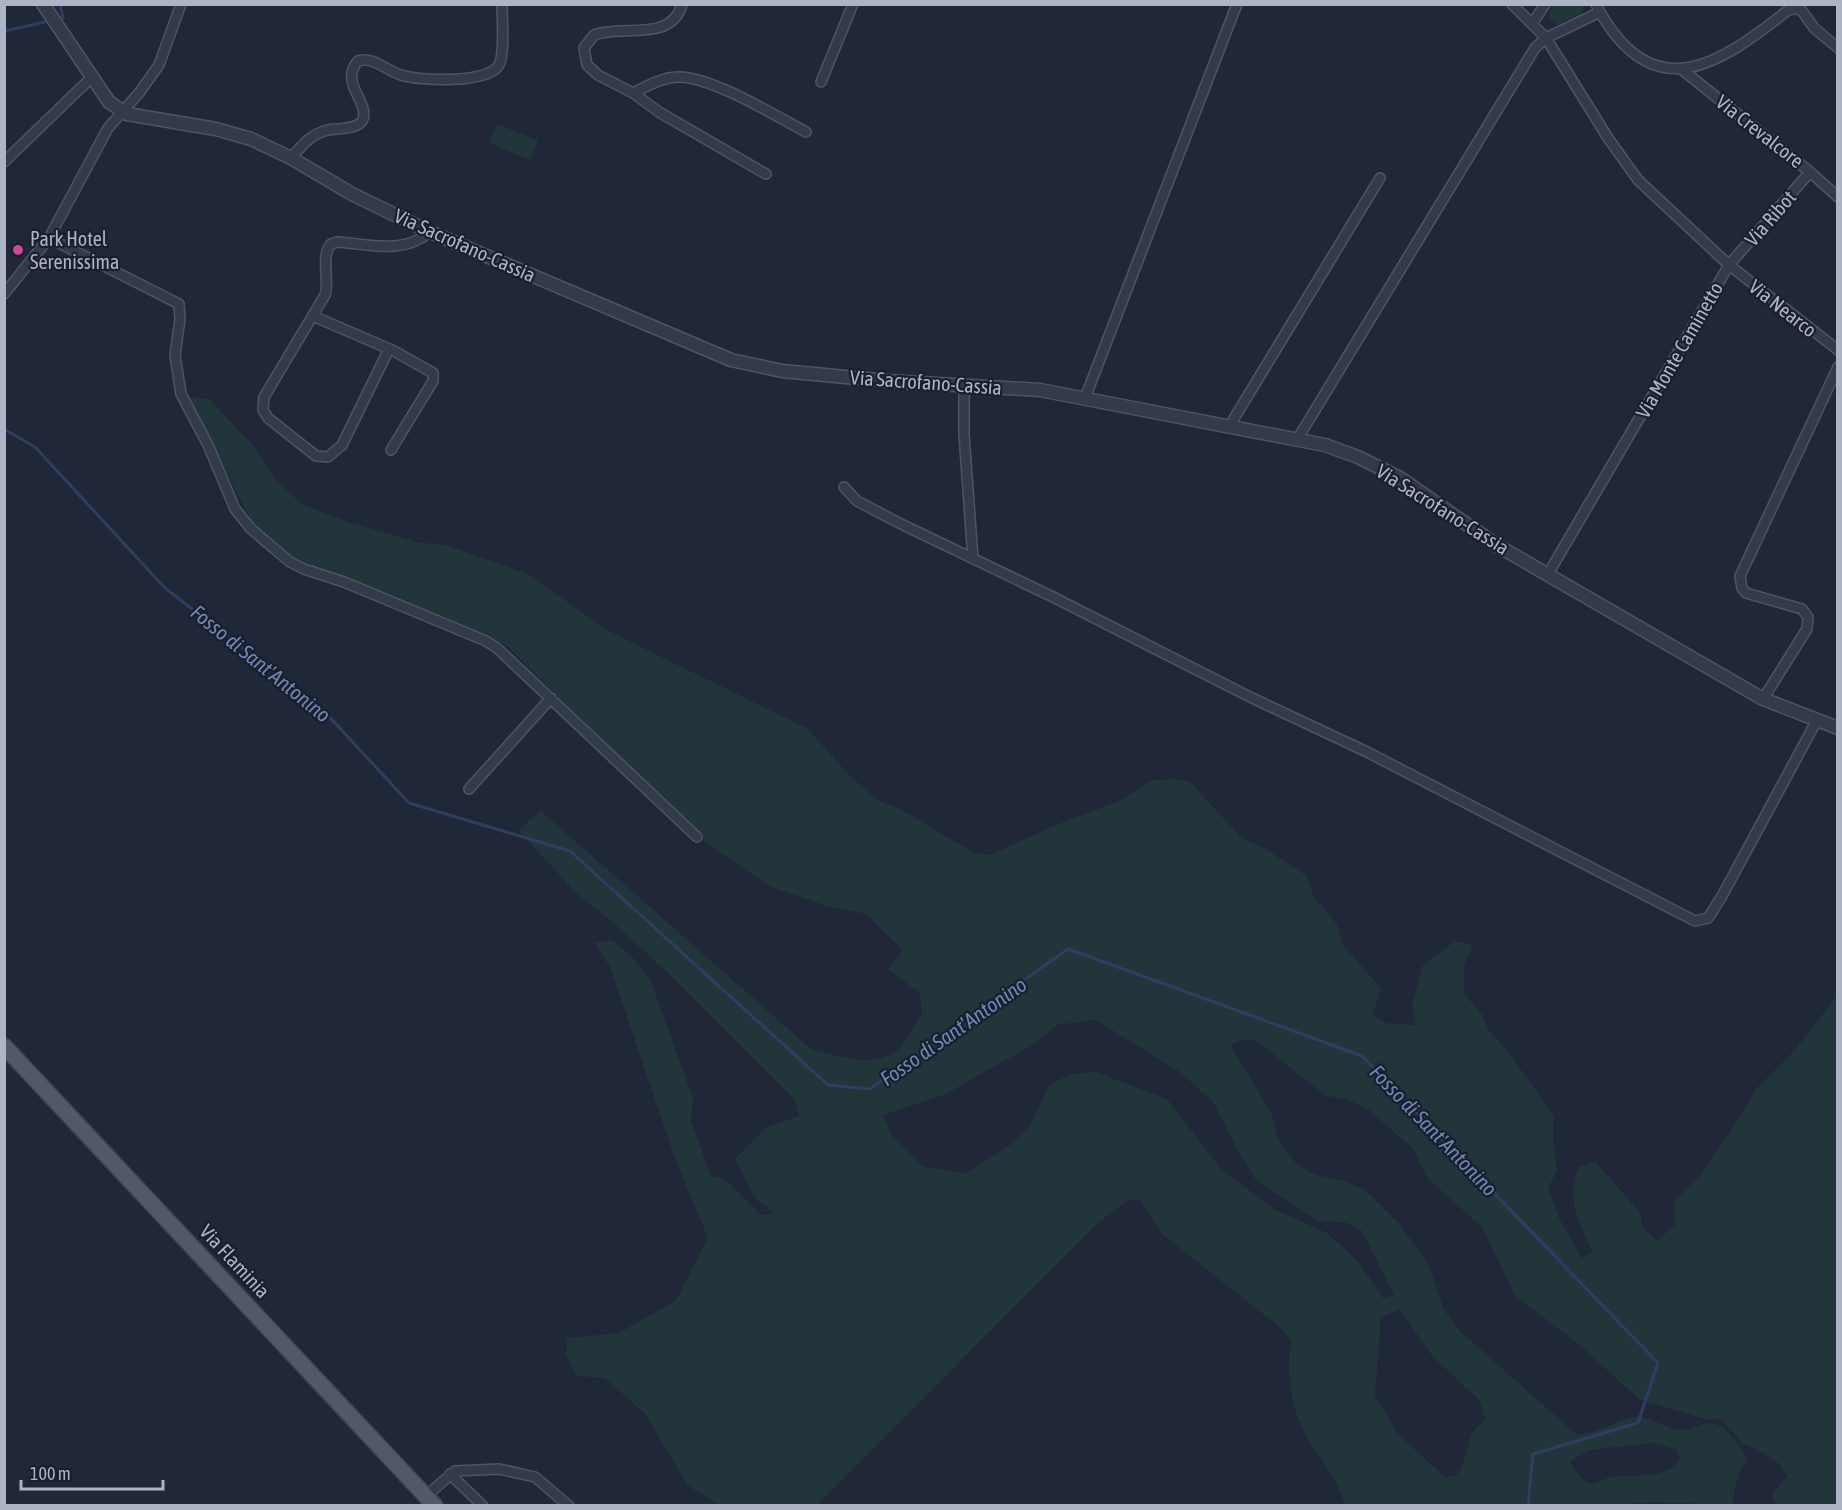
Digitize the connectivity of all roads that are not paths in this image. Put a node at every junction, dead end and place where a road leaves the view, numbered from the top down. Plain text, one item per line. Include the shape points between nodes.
1 (43, 4) edge
2 (181, 4) edge
3 (502, 4) edge
4 (682, 4) edge
5 (853, 4) edge
6 (1237, 4) edge
7 (1512, 4) edge
8 (1545, 4) edge
9 (1790, 7) edge
10 (1598, 8) edge
11 (1532, 24) junction
12 (1546, 38) junction
13 (1838, 48) edge
14 (1680, 68) junction
15 (92, 77) junction
16 (821, 82) dead end
17 (633, 93) junction
18 (122, 112) junction
19 (806, 132) dead end
20 (291, 158) junction
21 (4, 162) edge
22 (1810, 171) junction
23 (766, 174) dead end
24 (1380, 178) dead end
25 (1838, 197) edge
26 (430, 232) junction
27 (49, 238) junction
28 (1729, 265) junction
29 (4, 294) edge
30 (313, 316) junction
31 (389, 349) junction
32 (1838, 350) edge
33 (1838, 367) edge
34 (964, 385) junction
35 (1085, 398) junction
36 (1230, 425) junction
37 (1298, 438) junction
38 (391, 450) dead end
39 (844, 487) dead end
40 (973, 559) junction
41 (1548, 574) junction
42 (551, 698) junction
43 (1763, 699) junction
44 (1816, 722) junction
45 (1838, 728) edge
46 (469, 789) dead end
47 (697, 837) dead end
48 (4, 1046) edge
49 (450, 1474) junction
50 (431, 1501) edge
51 (483, 1506) edge
52 (568, 1506) edge

1 - 15 street
2 - 18 street via 159,65
3 - 20 street via 501,55 493,71 473,78 413,78 370,60 358,61 352,77 364,115 361,122 316,134
4 - 17 street via 676,18 661,27 598,33 586,44 585,61 593,73
5 - 16 street
6 - 35 street
7 - 11 street, Via Monte Caminetto
8 - 11 street
9 - 13 street, Via Crevalcore via 1802,11 1814,28
9 - 14 street, Via Crevalcore via 1723,56
10 - 12 street
10 - 14 street, Via Crevalcore via 1612,31 1635,55 1654,65
11 - 12 street, Via Monte Caminetto
12 - 28 street, Via Monte Caminetto via 1633,175
12 - 37 street via 1535,48
14 - 22 street, Via Crevalcore
15 - 18 street via 113,107
15 - 21 street
17 - 19 street via 668,78 689,78 721,89
17 - 23 street
18 - 20 street, Via Sacrofano-Cassia via 235,133
18 - 27 street via 108,128
20 - 26 street, Via Sacrofano-Cassia via 352,194
22 - 25 street, Via Crevalcore
22 - 28 street, Via Ribot
24 - 36 street
26 - 30 street via 409,245 331,244 326,255 328,286
26 - 34 street, Via Sacrofano-Cassia via 731,360 782,371
27 - 29 street
27 - 42 street via 179,304 175,355 181,394 235,509 250,529 304,569 486,641
28 - 32 street, Via Nearco
28 - 41 street, Via Monte Caminetto
30 - 31 street
30 - 31 street via 263,404 268,418 316,456 328,457 342,445
31 - 38 street via 430,370 434,376
33 - 43 street via 1740,576 1746,593 1802,609 1808,617 1807,629
34 - 35 street, Via Sacrofano-Cassia via 1032,389
34 - 40 street
35 - 36 street, Via Sacrofano-Cassia
36 - 37 street, Via Sacrofano-Cassia
37 - 41 street, Via Sacrofano-Cassia via 1358,457 1401,478 1486,538
39 - 40 street via 860,503
40 - 44 street via 1367,752 1695,921 1707,918 1722,896
41 - 43 street, Via Sacrofano-Cassia
42 - 46 street
42 - 47 street
43 - 44 street, Via Sacrofano-Cassia
44 - 45 street, Via Sacrofano-Cassia
48 - 50 main road, Via Flaminia
49 - 50 street
49 - 51 street
49 - 52 street via 499,1469 528,1474 547,1485

